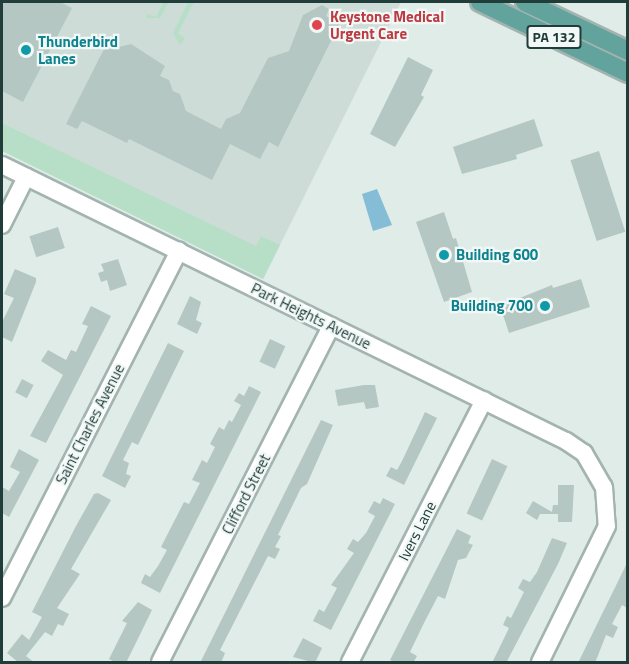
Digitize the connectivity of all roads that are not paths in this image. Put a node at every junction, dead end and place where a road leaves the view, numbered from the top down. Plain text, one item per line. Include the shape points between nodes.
1 (480, 2) edge
2 (525, 2) edge
3 (627, 51) edge
4 (627, 73) edge
5 (2, 165) edge
6 (26, 177) junction
7 (2, 225) edge
8 (179, 251) junction
9 (331, 326) junction
10 (484, 400) junction
11 (2, 598) edge
12 (160, 663) edge
13 (350, 663) edge
14 (540, 663) edge

1 - 4 main road, PA 132
2 - 3 main road, PA 132
5 - 6 street, Park Heights Avenue
6 - 7 street
6 - 8 street, Park Heights Avenue
8 - 9 street, Park Heights Avenue
8 - 11 street, Saint Charles Avenue
9 - 10 street, Park Heights Avenue
9 - 12 street, Clifford Street
10 - 13 street, Ivers Lane
10 - 14 street, Park Heights Avenue via 576,446 594,465 604,487 608,511 604,537

